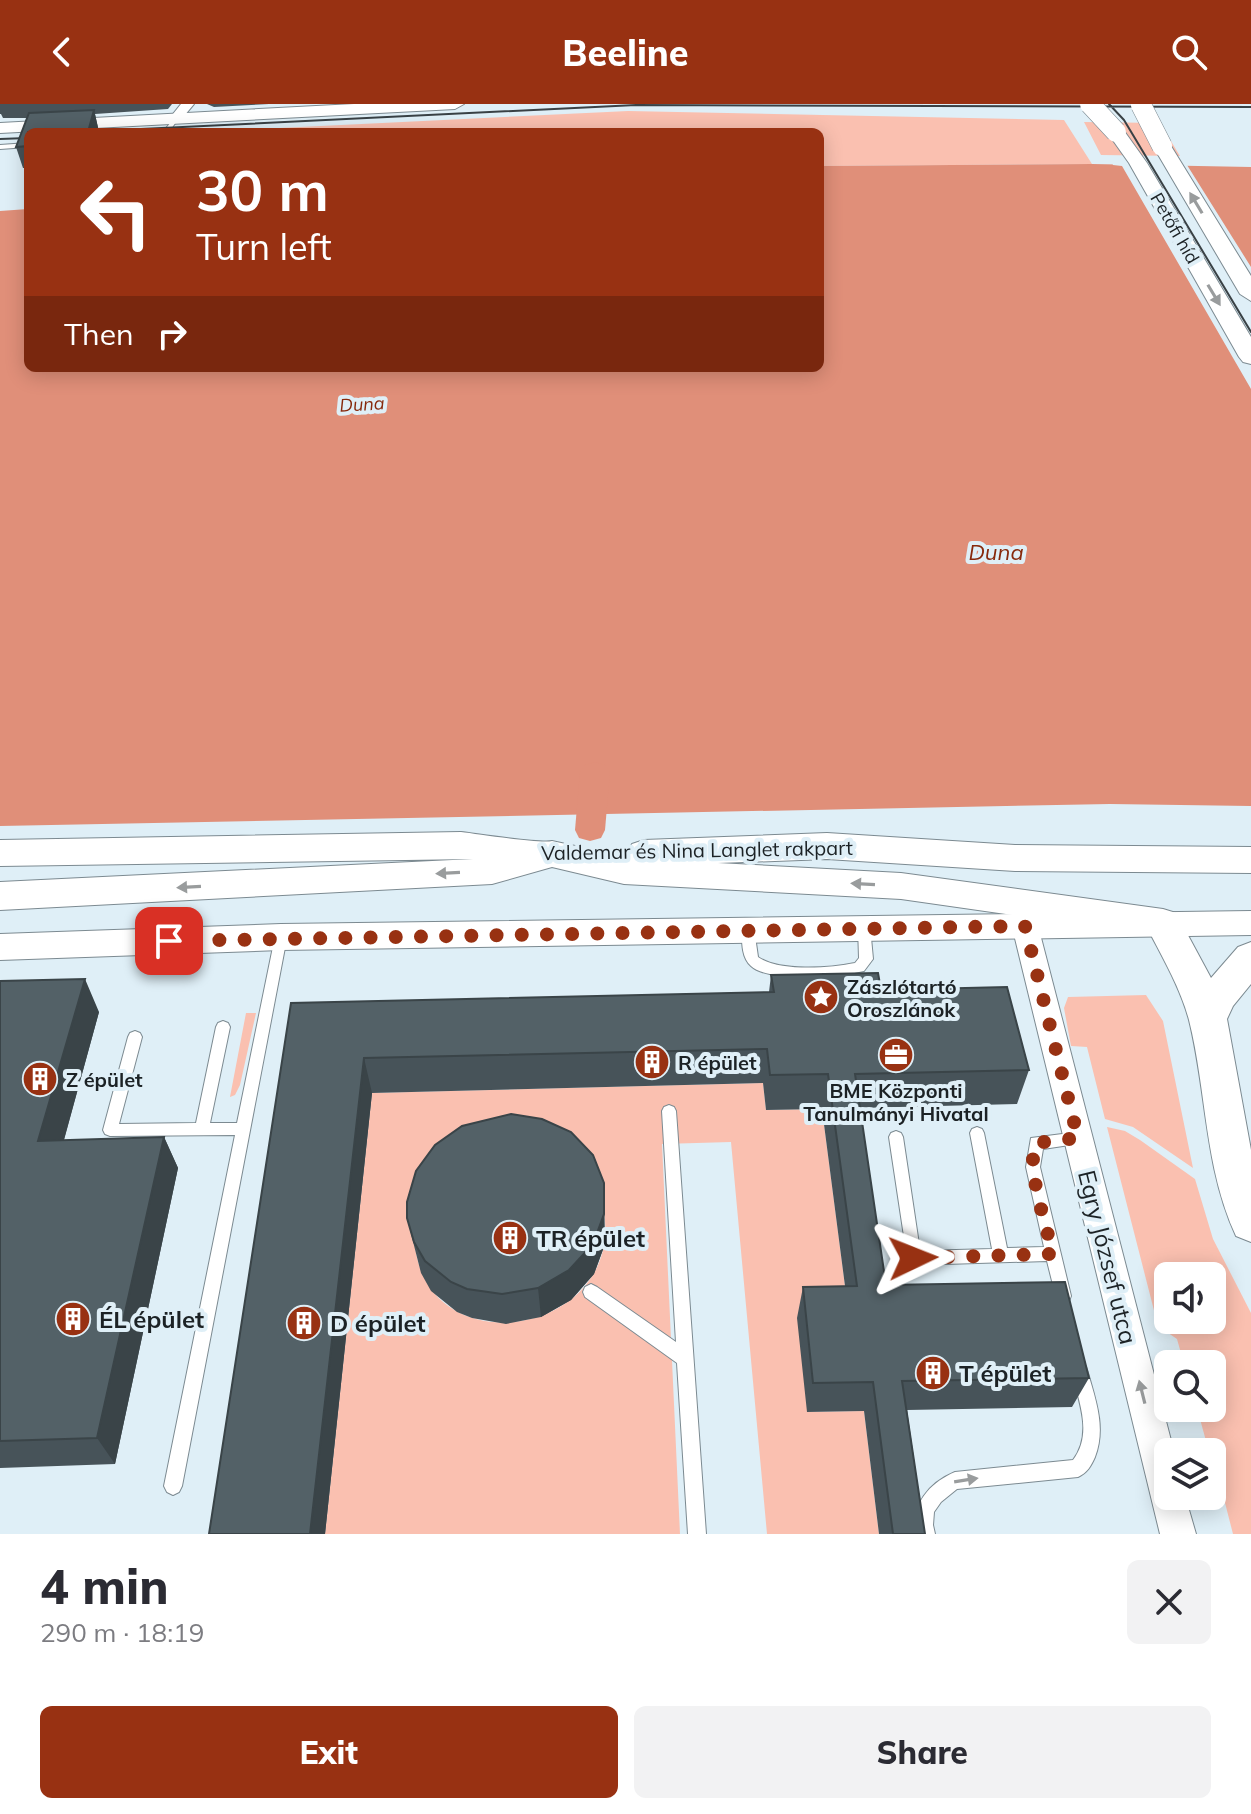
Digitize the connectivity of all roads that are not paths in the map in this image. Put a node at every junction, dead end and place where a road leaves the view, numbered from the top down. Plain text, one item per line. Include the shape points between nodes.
1 (455, 104) edge
2 (1090, 104) edge
3 (1141, 104) edge
4 (353, 107) edge
5 (176, 118) edge
6 (0, 128) edge
7 (24, 145) edge
8 (0, 147) edge
9 (1251, 294) edge
10 (1251, 357) edge
11 (0, 853) edge
12 (552, 854) junction
13 (1251, 860) edge
14 (0, 896) edge
15 (1163, 923) junction
16 (1251, 923) edge
17 (1025, 926) junction
18 (864, 927) junction
19 (748, 929) junction
20 (281, 937) junction
21 (0, 947) edge
22 (1251, 957) edge
23 (1208, 1019) junction
24 (223, 1027) dead end
25 (135, 1037) dead end
26 (669, 1111) dead end
27 (202, 1129) junction
28 (243, 1129) junction
29 (977, 1133) dead end
30 (896, 1137) dead end
31 (1078, 1138) junction
32 (1251, 1222) edge
33 (1053, 1254) junction
34 (1001, 1255) junction
35 (591, 1292) dead end
36 (1067, 1314) edge
37 (686, 1359) junction
38 (1077, 1359) edge
39 (1154, 1439) edge
40 (173, 1486) dead end
41 (1172, 1510) edge
42 (697, 1534) edge
43 (926, 1534) edge
44 (1178, 1534) edge

1 - 4 main road
2 -> 10 main road, Petőfi híd, bridge via 1138,163
9 -> 3 main road, Petőfi híd, bridge
4 - 5 main road
5 - 6 main road
7 - 8 lane
11 - 12 main road, Valdemar és Nina Langlet rakpart via 461,845
12 - 13 main road, Valdemar és Nina Langlet rakpart via 827,846 1000,858
12 -> 14 main road via 492,871
15 -> 12 main road via 901,886 624,871
15 - 16 street
15 - 17 street
15 - 23 main road
17 - 18 street
17 - 31 street, Egry József utca
18 - 19 street
18 - 19 lane via 866,959 843,971 761,967 751,955
19 - 20 street
20 - 21 street
20 - 28 lane
22 - 23 main road via 1218,997
23 - 32 main road via 1233,1166
24 - 27 lane
25 - 27 lane via 110,1130
26 - 37 lane
27 - 28 lane
28 - 40 lane
29 - 34 lane
30 - 34 lane via 913,1258
31 - 33 lane via 1033,1147
39 -> 31 street, Egry József utca
33 - 34 lane
33 - 36 lane
35 - 37 lane
37 - 42 lane
43 -> 38 lane via 928,1504 938,1490 955,1481 1078,1468 1094,1440
41 - 44 street, Egry József utca

